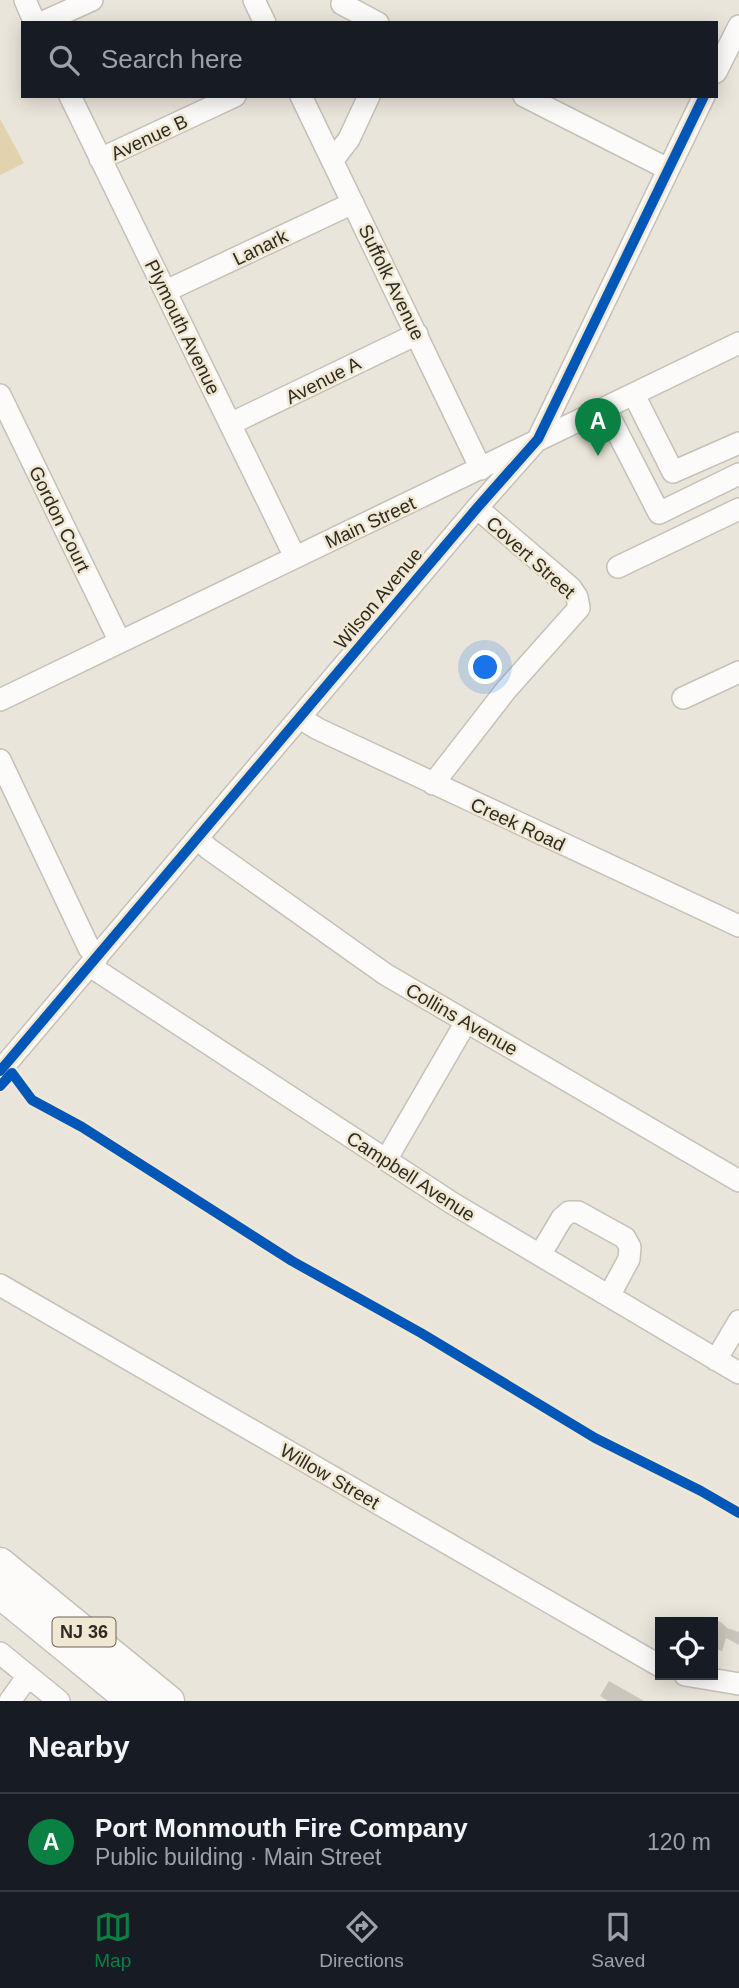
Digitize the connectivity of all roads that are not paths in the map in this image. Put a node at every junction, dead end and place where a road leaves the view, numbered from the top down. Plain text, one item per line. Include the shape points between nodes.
1 (25, 0) edge
2 (92, 0) edge
3 (254, 0) edge
4 (342, 4) dead end
5 (34, 21) edge
6 (45, 21) edge
7 (264, 21) edge
8 (374, 21) edge
9 (739, 26) edge
10 (718, 68) edge
11 (72, 98) edge
12 (231, 98) edge
13 (302, 98) edge
14 (368, 98) edge
15 (528, 98) edge
16 (703, 98) edge
17 (100, 159) junction
18 (333, 160) junction
19 (668, 169) junction
20 (353, 203) junction
21 (166, 291) junction
22 (417, 334) junction
23 (739, 343) edge
24 (0, 395) edge
25 (634, 395) junction
26 (605, 408) junction
27 (230, 424) junction
28 (538, 439) junction
29 (739, 443) edge
30 (481, 469) junction
31 (673, 472) junction
32 (739, 474) edge
33 (686, 500) junction
34 (477, 508) junction
35 (739, 509) edge
36 (295, 557) junction
37 (618, 567) dead end
38 (120, 642) junction
39 (739, 672) edge
40 (683, 698) dead end
41 (0, 700) edge
42 (300, 718) junction
43 (0, 760) edge
44 (433, 784) junction
45 (198, 839) junction
46 (739, 926) edge
47 (93, 962) junction
48 (466, 1022) junction
49 (9, 1043) edge
50 (0, 1071) edge
51 (386, 1160) junction
52 (739, 1181) edge
53 (540, 1255) junction
54 (0, 1285) edge
55 (609, 1296) junction
56 (739, 1321) edge
57 (716, 1360) junction
58 (739, 1373) edge
59 (0, 1563) edge
60 (0, 1593) edge
61 (1, 1656) edge
62 (655, 1663) edge
63 (28, 1676) junction
64 (715, 1680) edge
65 (739, 1684) edge
66 (10, 1701) edge
67 (59, 1701) edge
68 (132, 1701) edge
69 (169, 1701) edge

1 - 5 street
2 - 6 street
3 - 7 street
4 - 8 street
9 - 10 street
11 - 17 street, Plymouth Avenue
12 - 17 street, Avenue B
13 - 18 street, Suffolk Avenue
14 - 18 street via 349,139
15 - 19 street
16 - 19 street, Wilson Avenue
17 - 21 street, Plymouth Avenue
18 - 20 street, Suffolk Avenue
19 - 28 street, Wilson Avenue
20 - 21 street, Lanark
20 - 22 street, Suffolk Avenue
21 - 27 street, Plymouth Avenue
22 - 27 street, Avenue A
22 - 30 street, Suffolk Avenue
23 - 25 street, Main Street
24 - 38 street, Gordon Court
25 - 26 street, Main Street
25 - 31 street
26 - 28 street, Main Street
26 - 33 street via 659,513
27 - 36 street, Plymouth Avenue
28 - 30 street, Main Street
28 - 34 street, Wilson Avenue
29 - 31 street
30 - 36 street, Main Street
31 - 33 street
32 - 33 street
34 - 42 street, Wilson Avenue
34 - 44 street, Covert Street via 571,588 579,608 506,690
35 - 37 street
36 - 38 street, Main Street
38 - 41 street, Main Street
39 - 40 street
42 - 44 street, Creek Road
42 - 45 street, Wilson Avenue
43 - 47 street, Campbell Avenue
44 - 46 street, Creek Road
45 - 47 street, Wilson Avenue
45 - 48 street, Collins Avenue via 385,974
47 - 49 street, Wilson Avenue
47 - 51 street, Campbell Avenue
48 - 51 street
48 - 52 street, Collins Avenue
49 - 50 street, Wilson Avenue
51 - 53 street, Campbell Avenue
53 - 55 street, Campbell Avenue
53 - 55 street via 569,1212 578,1212 625,1238 631,1247 629,1259
54 - 62 street, Willow Street
55 - 57 street, Campbell Avenue
56 - 57 street
57 - 58 street, Campbell Avenue
59 - 69 highway, NJ 36
60 - 68 highway, NJ 36
61 - 63 street
63 - 66 street
63 - 67 street
64 - 65 street

